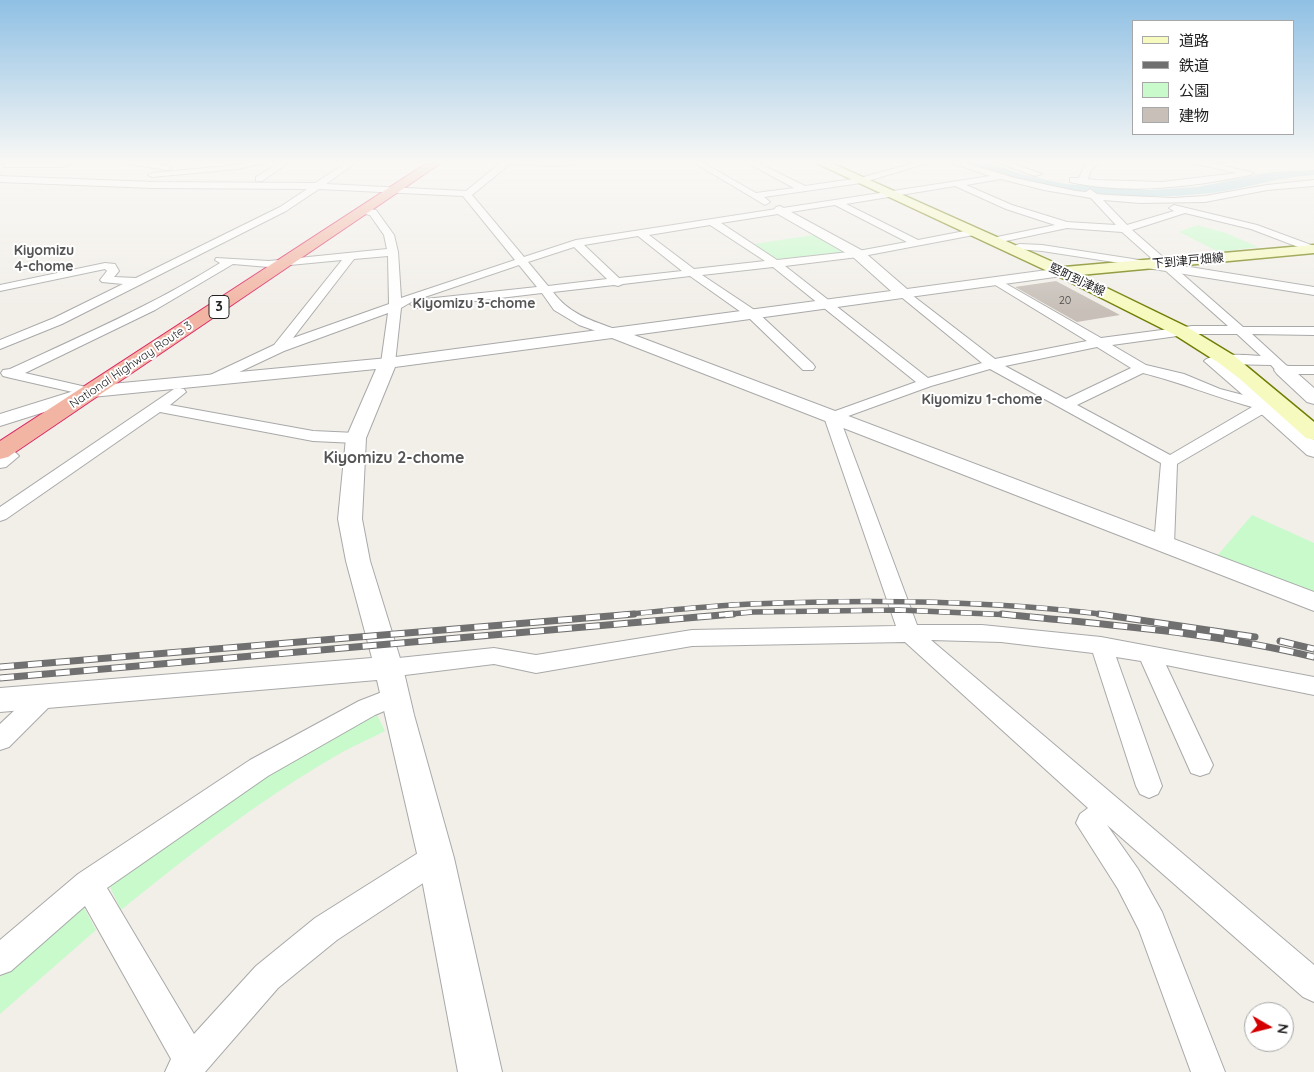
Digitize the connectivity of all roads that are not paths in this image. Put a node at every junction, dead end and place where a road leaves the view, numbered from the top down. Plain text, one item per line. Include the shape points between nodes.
1 (281, 211) edge
2 (356, 211) edge
3 (363, 211) joint
4 (479, 211) edge
5 (774, 211) edge
6 (782, 211) edge
7 (853, 211) edge
8 (932, 211) edge
9 (937, 211) edge
10 (1023, 211) edge
11 (1108, 211) edge
12 (1183, 211) edge
13 (1190, 211) edge
14 (711, 222) junction
15 (1066, 225) junction
16 (1126, 229) junction
17 (639, 232) junction
18 (975, 232) junction
19 (1001, 239) junction
20 (576, 243) junction
21 (917, 243) junction
22 (1020, 247) junction
23 (1314, 249) edge
24 (393, 252) junction
25 (858, 254) junction
26 (351, 256) junction
27 (186, 258) junction
28 (521, 260) junction
29 (232, 261) junction
30 (277, 263) junction
31 (776, 264) junction
32 (1146, 264) junction
33 (1168, 265) junction
34 (1068, 272) junction
35 (692, 274) junction
36 (140, 281) junction
37 (996, 281) junction
38 (618, 283) junction
39 (0, 288) edge
40 (546, 290) junction
41 (1314, 291) edge
42 (904, 294) junction
43 (825, 304) junction
44 (395, 306) junction
45 (752, 314) junction
46 (1187, 330) junction
47 (1241, 331) junction
48 (1314, 331) edge
49 (613, 333) junction
50 (1097, 342) junction
51 (0, 345) edge
52 (279, 348) junction
53 (1232, 359) junction
54 (388, 363) junction
55 (992, 364) junction
56 (1279, 366) junction
57 (808, 367) dead end
58 (1141, 368) junction
59 (1314, 370) edge
60 (5, 372) edge
61 (120, 382) junction
62 (926, 383) junction
63 (207, 384) junction
64 (85, 387) junction
65 (179, 392) junction
66 (1314, 398) edge
67 (62, 404) junction
68 (1065, 405) junction
69 (157, 407) junction
70 (1266, 408) junction
71 (34, 416) junction
72 (832, 417) junction
73 (0, 420) edge
74 (1314, 421) edge
75 (0, 427) edge
76 (1314, 433) edge
77 (356, 438) junction
78 (1, 451) edge
79 (1314, 452) edge
80 (1169, 461) junction
81 (0, 516) edge
82 (1164, 545) junction
83 (1314, 602) edge
84 (910, 634) junction
85 (1101, 645) junction
86 (1150, 654) junction
87 (392, 682) junction
88 (1314, 686) edge
89 (44, 696) junction
90 (0, 700) edge
91 (0, 740) edge
92 (1200, 766) dead end
93 (1149, 786) dead end
94 (1113, 813) junction
95 (436, 858) junction
96 (88, 884) junction
97 (0, 960) edge
98 (1314, 986) edge
99 (186, 1066) edge
100 (480, 1072) edge
101 (1208, 1072) edge

1 - 27 street
2 - 30 highway, National Highway Route 3 / 3
3 - 24 street via 373,212 389,235
3 - 30 highway, National Highway Route 3 / 3
4 - 28 street
5 - 14 street
6 - 25 street
7 - 21 street
8 - 18 main road, 堅町到津線
9 - 19 main road, 堅町到津線
10 - 15 street
11 - 16 street
12 - 16 street
13 - 23 street via 1254,226
14 - 17 street
14 - 31 street
15 - 16 street
15 - 19 street
16 - 33 street
17 - 20 street
17 - 35 street
18 - 21 street
18 - 34 main road, 堅町到津線
19 - 22 main road, 堅町到津線
20 - 28 street
20 - 38 street
21 - 25 street
22 - 32 street
22 - 34 main road, 堅町到津線
23 - 33 main road, 下到津戸畑線
24 - 26 street
24 - 44 street
25 - 31 street
25 - 42 street
26 - 30 street
26 - 52 street
27 - 29 street
27 - 36 street
28 - 40 street
28 - 44 street via 409,298
29 - 30 street
29 - 60 street via 183,290
30 - 61 highway, National Highway Route 3 / 3
30 - 64 highway, National Highway Route 3 / 3
31 - 35 street
31 - 43 street
32 - 33 main road, 下到津戸畑線
32 - 34 main road, 下到津戸畑線
33 - 41 street
33 - 47 street
34 - 37 street
34 - 46 main road, 堅町到津線
35 - 38 street
35 - 45 street
36 - 39 street via 106,280 112,271 111,266 105,266
36 - 51 street
37 - 42 street
37 - 50 street
38 - 40 street
40 - 44 street
40 - 49 street via 558,308
42 - 43 street
42 - 55 street
43 - 45 street
43 - 62 street
44 - 52 street
44 - 54 street
45 - 49 street
45 - 57 street
46 - 47 street
46 - 50 street
46 - 53 main road, 堅町到津線
47 - 48 street
47 - 56 street
49 - 54 street
49 - 72 street
50 - 55 street
50 - 58 street
52 - 63 street
53 - 56 street
53 - 70 street via 1211,361
53 - 74 main road, 堅町到津線
53 - 76 main road, 堅町到津線
54 - 63 street
54 - 77 street
55 - 62 street
55 - 68 street
56 - 59 street
56 - 66 street
58 - 68 street
58 - 70 street via 1179,377
60 - 64 street
61 - 63 street
61 - 64 street
62 - 72 street
63 - 64 street via 102,395
63 - 65 street
64 - 67 street
65 - 67 street
65 - 69 street
67 - 71 street
67 - 73 street
67 - 78 highway, National Highway Route 3
68 - 80 street
69 - 77 street via 313,436
69 - 81 street
70 - 79 street
70 - 80 street
71 - 75 street
71 - 78 highway, National Highway Route 3
72 - 82 street
72 - 84 street
77 - 87 street via 350,519 365,588
80 - 82 street
82 - 83 street
84 - 85 street via 942,630 992,632
84 - 87 street via 692,638 536,664 494,656
84 - 94 street
85 - 86 street
85 - 93 street
86 - 88 street
86 - 92 street
87 - 89 street
87 - 95 street
87 - 96 street via 367,708 259,768
89 - 90 street
89 - 91 street
94 - 98 street
94 - 101 street via 1102,813 1090,823 1128,879 1151,923
95 - 99 street via 326,929 267,977
95 - 100 street
96 - 97 street
96 - 99 street

